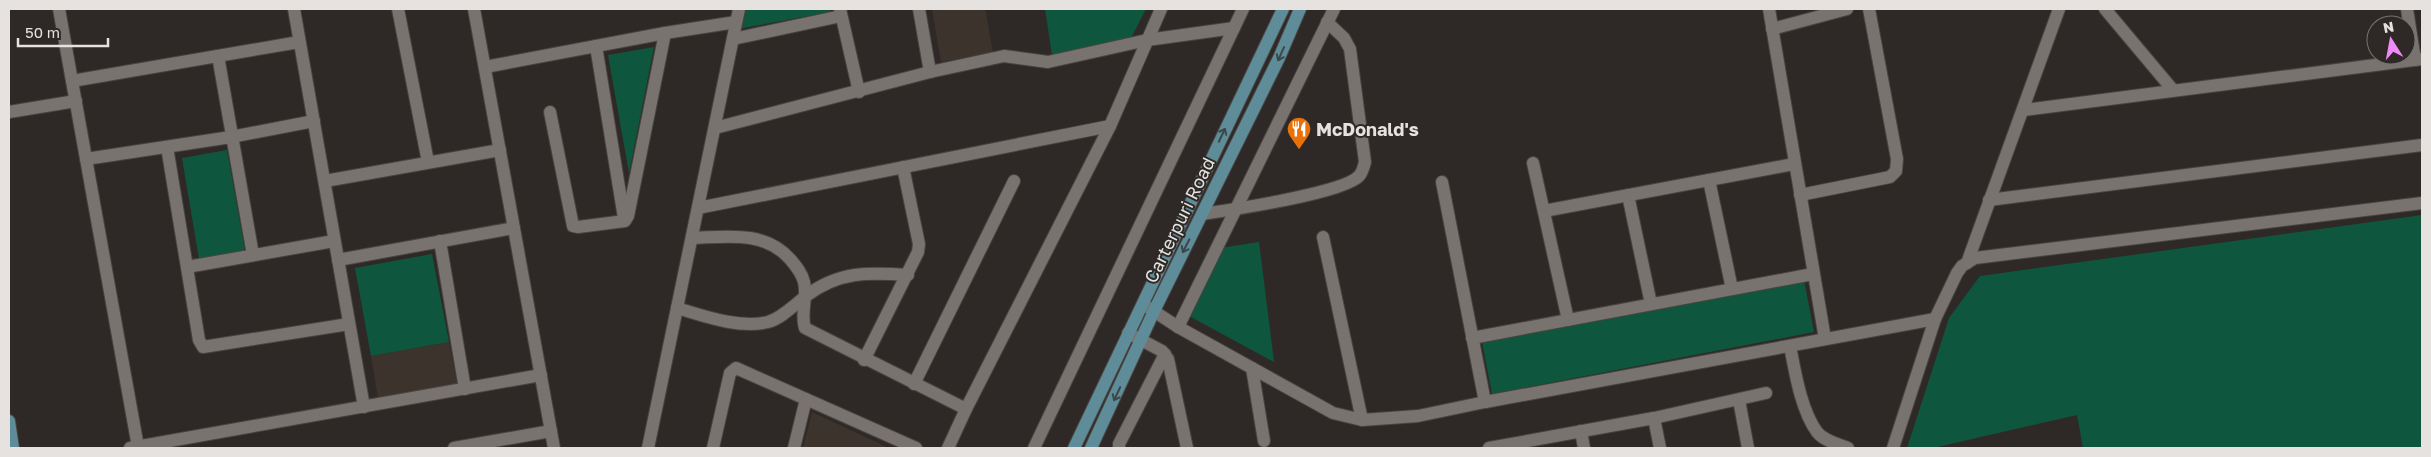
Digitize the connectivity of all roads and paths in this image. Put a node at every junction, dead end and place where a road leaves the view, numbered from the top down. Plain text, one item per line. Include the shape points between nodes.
1 (59, 9) edge
2 (294, 9) edge
3 (398, 9) edge
4 (474, 9) edge
5 (739, 9) edge
6 (919, 9) edge
7 (1161, 9) edge
8 (1243, 9) edge
9 (1283, 9) edge
10 (1300, 9) edge
11 (1334, 9) edge
12 (1769, 9) edge
13 (1847, 9) edge
14 (1869, 9) edge
15 (2059, 9) edge
16 (2105, 9) edge
17 (2407, 9) edge
18 (841, 12) edge
19 (736, 22) junction
20 (1327, 22) junction
21 (1234, 28) junction
22 (1772, 29) junction
23 (665, 33) junction
24 (733, 39) junction
25 (1147, 40) junction
26 (299, 42) junction
27 (596, 46) junction
28 (218, 56) junction
29 (2418, 59) edge
30 (485, 67) junction
31 (930, 72) junction
32 (72, 81) junction
33 (2173, 90) junction
34 (859, 92) junction
35 (76, 101) junction
36 (2024, 110) junction
37 (9, 112) edge
38 (550, 112) dead end
39 (314, 121) junction
40 (1110, 126) junction
41 (714, 128) junction
42 (231, 137) junction
43 (2422, 145) edge
44 (167, 147) junction
45 (500, 150) junction
46 (86, 159) junction
47 (428, 162) junction
48 (1533, 163) dead end
49 (1794, 164) junction
50 (903, 167) junction
51 (1709, 180) junction
52 (1014, 181) dead end
53 (324, 182) junction
54 (1442, 182) dead end
55 (1628, 195) junction
56 (1800, 195) junction
57 (1989, 200) junction
58 (2422, 203) edge
59 (698, 208) junction
60 (1236, 209) junction
61 (1544, 211) junction
62 (1202, 214) junction
63 (625, 221) junction
64 (514, 228) junction
65 (1323, 237) dead end
66 (692, 238) junction
67 (334, 241) junction
68 (440, 241) junction
69 (253, 255) junction
70 (338, 260) junction
71 (1968, 263) junction
72 (187, 266) junction
73 (1813, 274) junction
74 (908, 275) junction
75 (1732, 289) junction
76 (806, 296) junction
77 (1142, 303) junction
78 (1651, 304) junction
79 (677, 308) junction
80 (1154, 311) junction
81 (1935, 319) junction
82 (1568, 320) junction
83 (349, 324) junction
84 (1178, 327) junction
85 (1128, 332) junction
86 (1472, 338) junction
87 (1824, 339) junction
88 (1142, 340) junction
89 (1790, 346) junction
90 (1165, 354) junction
91 (864, 360) junction
92 (1252, 368) junction
93 (541, 375) junction
94 (914, 384) junction
95 (465, 389) junction
96 (1766, 393) dead end
97 (806, 400) junction
98 (1739, 400) junction
99 (1485, 402) junction
100 (364, 407) junction
101 (966, 409) junction
102 (1654, 418) junction
103 (1362, 420) junction
104 (9, 422) edge
105 (551, 431) junction
106 (1581, 432) junction
107 (1264, 441) dead end
108 (191, 443) edge
109 (13, 448) edge
110 (134, 448) edge
111 (454, 448) edge
112 (554, 448) edge
113 (648, 448) edge
114 (713, 448) edge
115 (794, 448) edge
116 (916, 448) edge
117 (948, 448) edge
118 (1034, 448) edge
119 (1074, 448) edge
120 (1091, 448) edge
121 (1119, 448) edge
122 (1184, 448) edge
123 (1495, 448) edge
124 (1584, 448) edge
125 (1660, 448) edge
126 (1748, 448) edge
127 (1848, 448) edge
128 (1893, 448) edge

1 - 32 street
2 - 26 street
3 - 47 street
4 - 30 street
5 - 19 street
6 - 31 street
7 - 25 street
8 - 21 street
77 -> 9 main road, Carterpuri Road
10 -> 62 main road, Carterpuri Road
11 - 20 street
12 - 22 street
13 - 22 street
14 - 56 street via 1897,159 1896,171 1890,177
15 - 36 street
16 - 33 street
17 - 29 street
18 - 24 street
18 - 34 street
19 - 23 street
19 - 24 street
20 - 60 street
20 - 60 street via 1350,48 1365,162 1360,176 1342,186
21 - 25 street
21 - 118 street
22 - 49 street
23 - 27 street
23 - 63 street
24 - 41 street
25 - 31 street via 1048,62 1004,56
25 - 40 street
26 - 28 street
26 - 39 street
27 - 30 street
27 - 63 street
28 - 32 street
28 - 42 street
29 - 33 street
30 - 45 street
31 - 34 street
32 - 35 street
33 - 36 street
34 - 41 street
35 - 37 street
35 - 46 street
36 - 57 street
38 - 63 street via 573,226
39 - 42 street
39 - 53 street
40 - 50 street
40 - 101 street
41 - 59 street
42 - 44 street
42 - 69 street
43 - 57 street
44 - 46 street
44 - 72 street
45 - 47 street
45 - 64 street
46 - 110 street
47 - 53 street
48 - 61 street
49 - 51 street
49 - 56 street
50 - 59 street
50 - 74 street via 919,244
51 - 55 street
51 - 75 street
52 - 94 street
53 - 67 street
54 - 86 street
55 - 61 street
55 - 78 street
56 - 73 street
57 - 71 street
58 - 71 street via 1988,256
59 - 66 street
60 - 62 street
60 - 84 street
61 - 82 street
62 -> 80 main road, Carterpuri Road
64 - 68 street
64 - 93 street
65 - 103 street
66 - 76 street via 751,237 774,245 799,270
66 - 79 street
67 - 69 street
67 - 70 street
68 - 70 street
68 - 95 street
69 - 72 street
70 - 83 street
71 - 81 street via 1957,273
72 - 83 street via 200,344 203,346
73 - 75 street
73 - 87 street
74 - 76 street via 872,272 850,275
74 - 91 street
75 - 78 street
76 - 79 street via 781,316 763,323 734,322
76 - 91 street via 803,314 806,328
77 - 80 street
77 - 85 main road, Carterpuri Road
78 - 82 street
79 - 113 street
80 - 84 street
80 - 88 main road, Carterpuri Road
81 - 87 street
81 - 128 street
82 - 86 street
83 - 100 street
84 - 92 street
85 - 88 street
85 - 119 main road, Carterpuri Road
86 - 99 street
87 - 89 street
88 - 90 street
88 -> 120 main road, Carterpuri Road
89 - 99 street
89 - 127 street via 1801,394 1817,432
90 - 121 street
90 - 122 street
91 - 94 street
92 - 103 street via 1333,413
92 - 107 street
93 - 95 street
93 - 105 street
94 - 101 street
95 - 100 street
96 - 98 street
97 - 114 street via 739,368 732,369
97 - 115 street
97 - 116 street
98 - 102 street
98 - 126 street
99 - 103 street via 1418,416
100 - 108 street
101 - 117 street
102 - 106 street
102 - 125 street
104 - 109 main road
105 - 111 street
105 - 112 street
106 - 123 street
106 - 124 street
108 - 110 street

